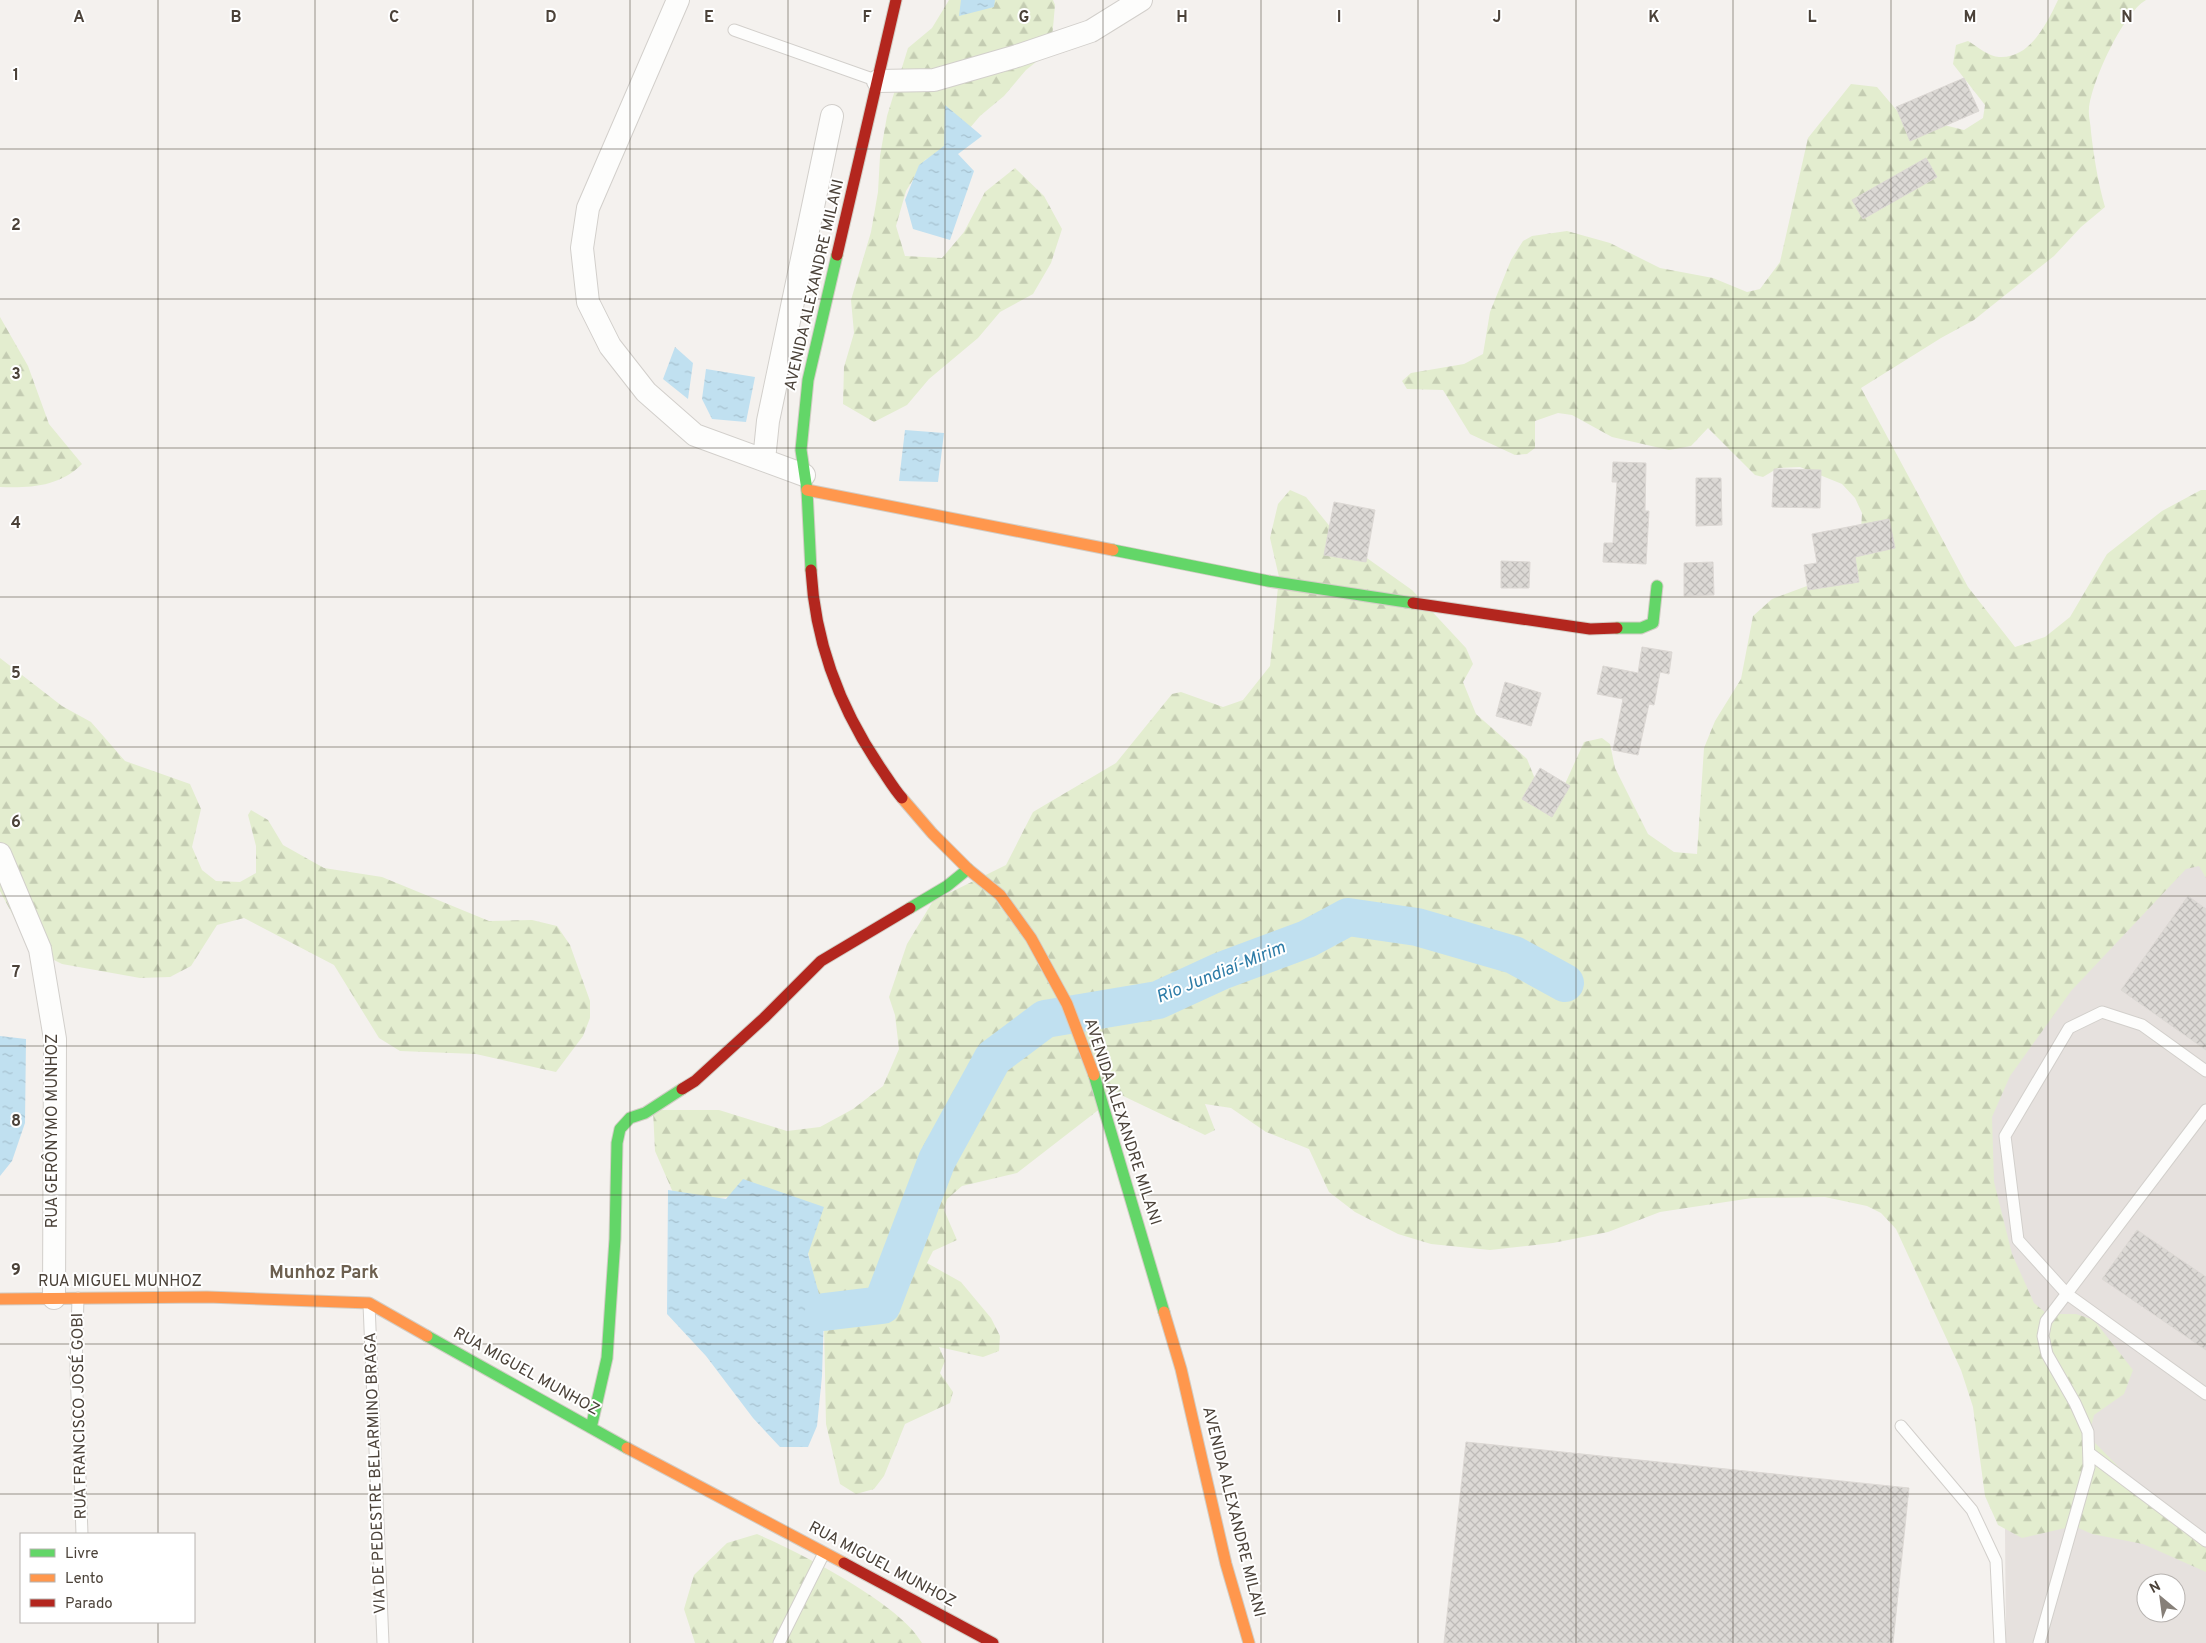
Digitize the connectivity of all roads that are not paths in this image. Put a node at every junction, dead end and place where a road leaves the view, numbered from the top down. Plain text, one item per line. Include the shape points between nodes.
1 (678, 0) edge
2 (896, 0) edge
3 (1141, 0) edge
4 (734, 30) dead end
5 (878, 81) junction
6 (832, 116) dead end
7 (764, 460) junction
8 (806, 482) junction
9 (1656, 586) dead end
10 (0, 854) edge
11 (968, 869) junction
12 (2206, 1070) edge
13 (2206, 1110) edge
14 (2068, 1294) junction
15 (54, 1298) junction
16 (78, 1298) junction
17 (0, 1299) edge
18 (369, 1302) junction
19 (2206, 1394) edge
20 (1901, 1426) dead end
21 (590, 1428) junction
22 (2089, 1453) junction
23 (82, 1533) edge
24 (2206, 1541) edge
25 (824, 1552) junction
26 (383, 1643) edge
27 (779, 1643) edge
28 (993, 1643) edge
29 (1249, 1643) edge
30 (2000, 1643) edge
31 (2039, 1643) edge

1 - 7 street via 588,208 582,248 588,302 610,346 646,392 695,435
2 - 5 street, AVENIDA ALEXANDRE MILANI
3 - 5 street via 1091,30 1017,56 934,80
4 - 5 lane
5 - 8 street, AVENIDA ALEXANDRE MILANI via 808,380 801,450
6 - 7 street via 768,422
7 - 8 street
8 - 9 street via 1268,581 1590,629 1641,628 1653,623
8 - 11 street, AVENIDA ALEXANDRE MILANI via 813,602 834,680 862,740 899,795
10 - 15 street, RUA GERÔNYMO MUNHOZ via 40,950 55,1039
11 - 21 street via 947,886 821,961 694,1081 644,1113 630,1118 620,1129 616,1143 615,1240 607,1358
11 - 29 street, AVENIDA ALEXANDRE MILANI via 1000,895 1031,938 1067,1004 1096,1082 1181,1369 1226,1564
12 - 14 lane via 2142,1025 2102,1012 2069,1028 2005,1136 2018,1240
13 - 14 lane
14 - 19 lane
14 - 22 lane via 2046,1321 2043,1336 2047,1354 2088,1432
15 - 16 street, RUA MIGUEL MUNHOZ
15 - 17 street, RUA MIGUEL MUNHOZ
16 - 18 street, RUA MIGUEL MUNHOZ via 207,1297
16 - 23 lane, RUA FRANCISCO JOSÉ GOBI via 76,1368
18 - 21 street, RUA MIGUEL MUNHOZ
18 - 26 lane, VIA DE PEDESTRE BELARMINO BRAGA
20 - 30 lane via 1972,1510 1996,1561
21 - 25 street, RUA MIGUEL MUNHOZ
22 - 24 lane
22 - 31 lane via 2089,1467
25 - 27 lane
25 - 28 street, RUA MIGUEL MUNHOZ

